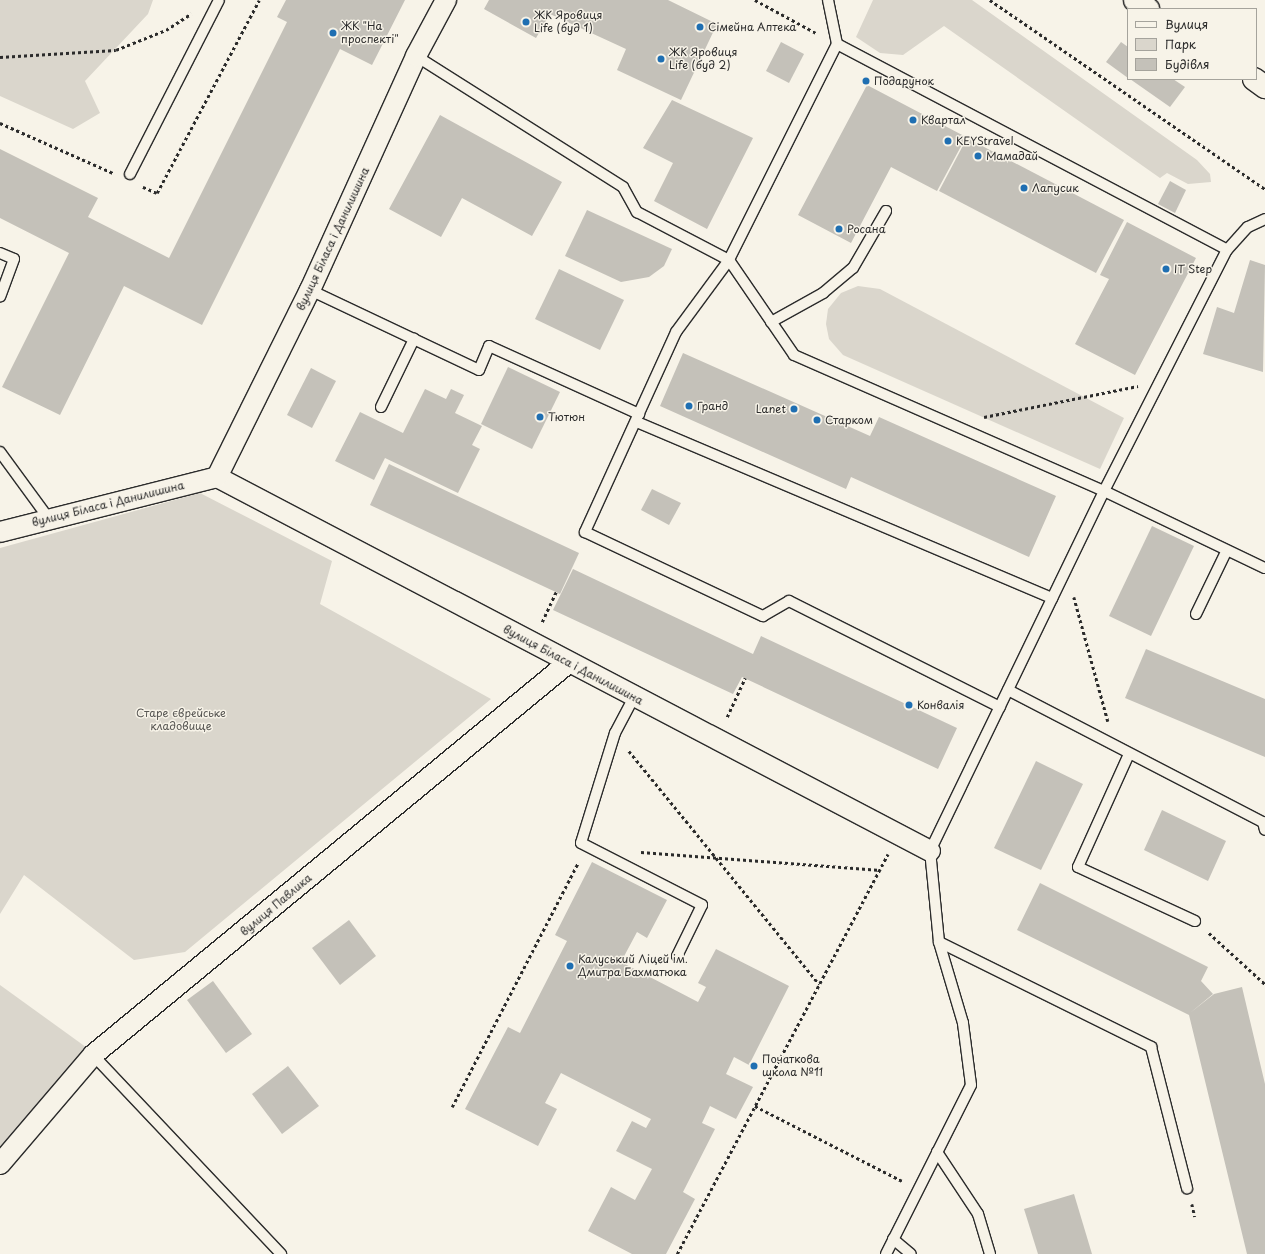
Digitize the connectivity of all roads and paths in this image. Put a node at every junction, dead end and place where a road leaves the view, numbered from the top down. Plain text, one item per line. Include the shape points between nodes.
1 (219, 0) edge
2 (446, 0) edge
3 (755, 0) edge
4 (828, 0) edge
5 (990, 0) edge
6 (1135, 0) edge
7 (1147, 8) edge
8 (198, 9) dead end
9 (837, 44) junction
10 (416, 56) junction
11 (0, 57) edge
12 (1255, 80) edge
13 (1265, 87) edge
14 (130, 174) dead end
15 (1265, 189) edge
16 (886, 211) dead end
17 (1265, 219) edge
18 (1227, 250) junction
19 (0, 253) edge
20 (728, 260) junction
21 (310, 290) junction
22 (0, 297) edge
23 (771, 322) junction
24 (414, 339) junction
25 (1162, 381) junction
26 (382, 407) dead end
27 (638, 418) junction
28 (951, 424) junction
29 (0, 452) edge
30 (217, 477) junction
31 (1104, 491) junction
32 (49, 519) junction
33 (0, 532) edge
34 (1226, 552) junction
35 (1265, 568) edge
36 (1067, 569) junction
37 (556, 592) dead end
38 (1052, 598) junction
39 (1196, 614) dead end
40 (532, 644) junction
41 (568, 663) junction
42 (745, 678) dead end
43 (1008, 690) junction
44 (634, 697) junction
45 (1000, 707) junction
46 (615, 733) junction
47 (716, 740) junction
48 (1115, 747) junction
49 (1129, 754) junction
50 (1265, 830) edge
51 (897, 834) junction
52 (586, 847) junction
53 (634, 851) dead end
54 (930, 851) junction
55 (717, 859) junction
56 (880, 870) junction
57 (1195, 921) joint
58 (939, 942) junction
59 (677, 956) dead end
60 (819, 984) junction
61 (1265, 984) edge
62 (93, 1056) junction
63 (755, 1106) junction
64 (452, 1107) dead end
65 (937, 1152) junction
66 (0, 1164) edge
67 (1188, 1188) dead end
68 (919, 1189) junction
69 (893, 1239) junction
70 (281, 1254) edge
71 (677, 1254) edge
72 (886, 1254) edge
73 (911, 1254) edge
74 (990, 1254) edge

1 - 14 lane
2 - 10 street, вулиця Біласа і Данилишина
3 - 9 path
4 - 9 lane
5 - 15 path
6 - 7 main road
8 - 11 path via 166,30 116,50
9 - 18 lane
9 - 20 lane
10 - 20 lane via 623,187 637,212
10 - 21 street, вулиця Біласа і Данилишина
12 - 13 main road
16 - 23 lane via 853,268 823,293
17 - 18 lane via 1248,227
18 - 25 lane
19 - 22 lane via 14,259
20 - 23 lane
20 - 27 lane via 676,332
21 - 24 lane
21 - 30 street, вулиця Біласа і Данилишина
23 - 28 lane via 794,355
24 - 26 lane
24 - 27 lane via 479,370 488,346
25 - 28 path
25 - 31 lane
27 - 38 lane
27 - 45 lane via 584,532 763,616 788,601
28 - 31 lane
29 - 32 lane
30 - 32 street, вулиця Біласа і Данилишина
30 - 40 street, вулиця Біласа і Данилишина
31 - 34 lane
31 - 36 lane
32 - 33 street, вулиця Біласа і Данилишина
34 - 35 lane
34 - 39 lane
36 - 38 lane
36 - 48 path
37 - 40 path
38 - 43 lane
40 - 41 street, вулиця Біласа і Данилишина
41 - 44 street, вулиця Біласа і Данилишина
41 - 62 street, вулиця Павлика
42 - 47 path
43 - 45 lane
43 - 48 lane
44 - 46 lane
44 - 47 street, вулиця Біласа і Данилишина
45 - 54 lane
46 - 52 lane via 581,842
46 - 55 path
47 - 51 street, вулиця Біласа і Данилишина
48 - 49 lane
49 - 50 lane via 1263,822
49 - 57 lane via 1078,867
51 - 54 street, вулиця Біласа і Данилишина
51 - 56 path
52 - 59 lane via 702,905
52 - 64 path
53 - 55 path
54 - 58 lane
55 - 56 path
55 - 60 path
56 - 60 path
57 - 61 path
58 - 65 lane via 964,1023 971,1085
58 - 67 lane via 1151,1047
60 - 63 path
62 - 66 street, вулиця Павлика
62 - 70 lane
63 - 68 path
63 - 71 path
65 - 68 lane
65 - 74 lane via 978,1214
68 - 69 lane
69 - 72 lane
69 - 73 lane

